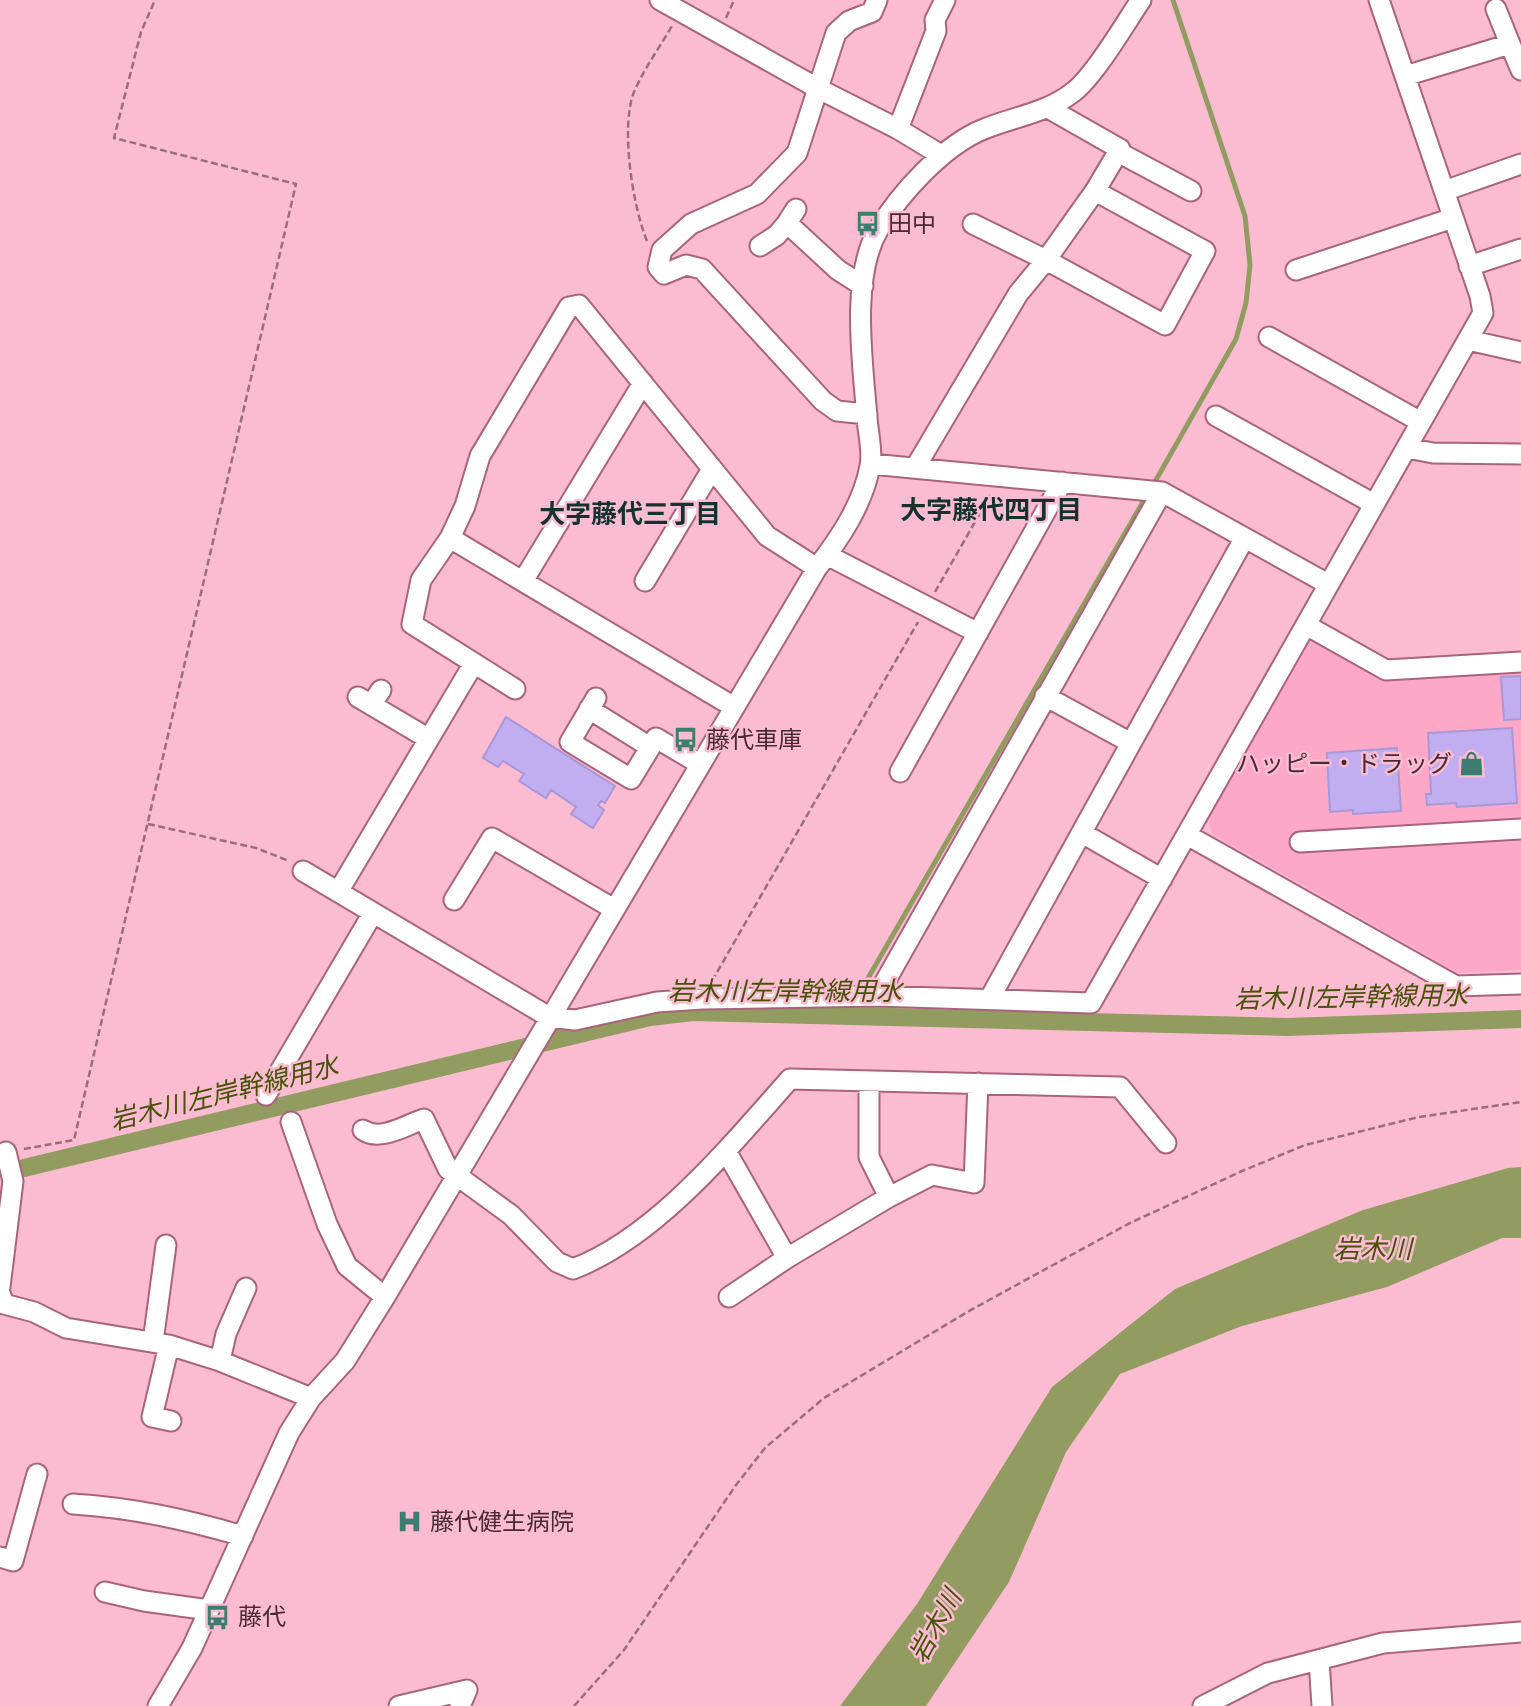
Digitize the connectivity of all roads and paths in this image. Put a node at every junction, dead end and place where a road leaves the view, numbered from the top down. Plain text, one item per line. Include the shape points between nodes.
1 (155, 0) edge
2 (660, 0) edge
3 (877, 0) edge
4 (945, 0) edge
5 (1141, 0) edge
6 (1379, 0) edge
7 (1496, 9) dead end
8 (681, 11) junction
9 (1510, 44) junction
10 (1521, 70) edge
11 (1405, 76) junction
12 (820, 89) junction
13 (1048, 108) junction
14 (898, 129) junction
15 (1118, 152) junction
16 (941, 155) junction
17 (1521, 164) edge
18 (1095, 191) junction
19 (1191, 191) dead end
20 (1444, 191) junction
21 (1453, 218) junction
22 (973, 224) dead end
23 (760, 246) dead end
24 (1521, 249) edge
25 (1046, 260) junction
26 (1469, 265) junction
27 (657, 267) junction
28 (1296, 270) dead end
29 (863, 286) junction
30 (1269, 337) dead end
31 (1468, 340) junction
32 (1521, 352) edge
33 (643, 383) junction
34 (867, 414) junction
35 (1216, 416) dead end
36 (1421, 422) junction
37 (1407, 448) junction
38 (1521, 454) edge
39 (871, 464) junction
40 (915, 468) junction
41 (712, 469) junction
42 (1001, 476) junction
43 (1062, 482) junction
44 (1153, 491) junction
45 (1374, 504) junction
46 (450, 538) junction
47 (1244, 539) junction
48 (822, 561) junction
49 (523, 581) junction
50 (645, 581) dead end
51 (1328, 584) junction
52 (927, 607) junction
53 (1313, 629) dead end
54 (978, 633) junction
55 (1521, 662) edge
56 (474, 663) junction
57 (515, 689) dead end
58 (1045, 696) junction
59 (370, 697) dead end
60 (734, 707) junction
61 (429, 739) junction
62 (1130, 743) junction
63 (650, 747) junction
64 (700, 764) junction
65 (900, 772) dead end
66 (148, 824) junction
67 (1521, 829) edge
68 (1082, 833) junction
69 (1187, 835) junction
70 (1300, 842) dead end
71 (303, 871) joint
72 (1162, 879) junction
73 (338, 892) junction
74 (454, 900) dead end
75 (614, 909) junction
76 (373, 913) junction
77 (1521, 984) edge
78 (877, 996) junction
79 (990, 998) junction
80 (702, 999) junction
81 (549, 1017) junction
82 (869, 1081) junction
83 (978, 1083) junction
84 (266, 1096) dead end
85 (1521, 1102) edge
86 (291, 1122) dead end
87 (363, 1130) dead end
88 (1166, 1143) dead end
89 (726, 1151) junction
90 (6, 1152) joint
91 (457, 1176) junction
92 (889, 1197) junction
93 (166, 1245) dead end
94 (786, 1258) junction
95 (0, 1287) edge
96 (246, 1288) dead end
97 (0, 1293) edge
98 (385, 1297) junction
99 (729, 1297) dead end
100 (161, 1343) junction
101 (220, 1361) junction
102 (311, 1398) junction
103 (171, 1421) dead end
104 (37, 1474) dead end
105 (73, 1504) dead end
106 (243, 1536) junction
107 (0, 1558) edge
108 (105, 1592) dead end
109 (209, 1610) junction
110 (1521, 1632) edge
111 (1318, 1660) junction
112 (158, 1706) edge
113 (399, 1706) edge
114 (460, 1706) edge
115 (574, 1706) edge
116 (1203, 1706) edge
117 (1322, 1706) edge

1 - 66 path via 141,32 114,138 296,184
2 - 8 street
3 - 12 street via 872,12 849,21 836,33
4 - 14 street
5 - 13 street via 1093,70 1074,92
6 - 11 street
7 - 9 street
8 - 12 street
8 - 27 path via 633,94 629,132 632,188 640,225
9 - 10 street
9 - 11 street
11 - 20 street
12 - 14 street
12 - 27 street via 797,153 757,194 691,224 662,250
13 - 15 street via 1120,149
13 - 16 street via 985,129
14 - 16 street
15 - 18 street
15 - 19 street
16 - 29 street via 879,229 870,247
17 - 20 street
18 - 25 street
18 - 25 street via 1205,251 1165,324
20 - 21 street
21 - 26 street
21 - 28 street
22 - 25 street
23 - 29 street via 778,235 791,216 838,270
24 - 26 street
25 - 40 street via 1017,294
26 - 31 street via 1483,313
27 - 34 street via 664,274 686,265 702,269 824,401 837,411
29 - 34 street via 860,337
30 - 36 street
31 - 32 street
31 - 36 street
33 - 41 street
33 - 46 street via 579,305 569,307 480,456
33 - 49 street
34 - 39 street
35 - 45 street
36 - 37 street
37 - 38 street via 1433,453
37 - 45 street
39 - 40 street
39 - 48 street via 858,505
40 - 42 street
41 - 48 street via 767,537
41 - 50 street
42 - 43 street
42 - 52 path
43 - 44 street
43 - 54 street
44 - 47 street
44 - 58 street
45 - 51 street
46 - 49 street
46 - 56 street via 421,580 412,624
47 - 51 street
47 - 62 street
48 - 52 street
48 - 60 street
49 - 60 street
51 - 69 street
52 - 54 street
52 - 80 path
53 - 55 street via 1385,670
54 - 65 street
56 - 57 street
56 - 61 street
58 - 62 street
58 - 78 street
59 - 61 street
60 - 64 street
61 - 73 street
62 - 68 street
63 - 63 street via 632,779 570,741 592,704
63 - 64 street via 656,738
64 - 75 street
66 - 71 path via 256,848
66 - 90 path via 74,1140
67 - 70 street
68 - 72 street
68 - 79 street
69 - 72 street
69 - 77 street via 1456,986
71 - 73 street
72 - 79 street via 1091,1003
73 - 76 street
74 - 75 street via 492,838
75 - 81 street
76 - 81 street
76 - 84 street
78 - 79 street
78 - 80 street
80 - 81 street via 657,1002 575,1020
81 - 91 street
82 - 83 street
82 - 89 street via 790,1079
82 - 92 street via 869,1157
83 - 88 street via 1120,1087
83 - 92 street via 974,1183 932,1175
85 - 115 path via 1406,1120 1305,1145 1242,1171 1128,1224 824,1398 765,1448 624,1650
86 - 98 street via 347,1266
87 - 91 street via 379,1136 424,1119 448,1169
89 - 91 street via 633,1237 573,1269 557,1262 511,1215
89 - 94 street
90 - 95 street via 13,1181
91 - 98 street
92 - 94 street
93 - 100 street
94 - 99 street
96 - 101 street
97 - 100 street via 4,1304 66,1328
98 - 102 street via 345,1361
100 - 101 street
100 - 103 street via 152,1417
101 - 102 street
102 - 106 street via 289,1433
104 - 107 street via 13,1561
105 - 106 street via 153,1513
106 - 109 street
108 - 109 street
109 - 112 street
110 - 111 street via 1382,1643
111 - 116 street via 1268,1673
111 - 117 street
113 - 114 street via 467,1690

